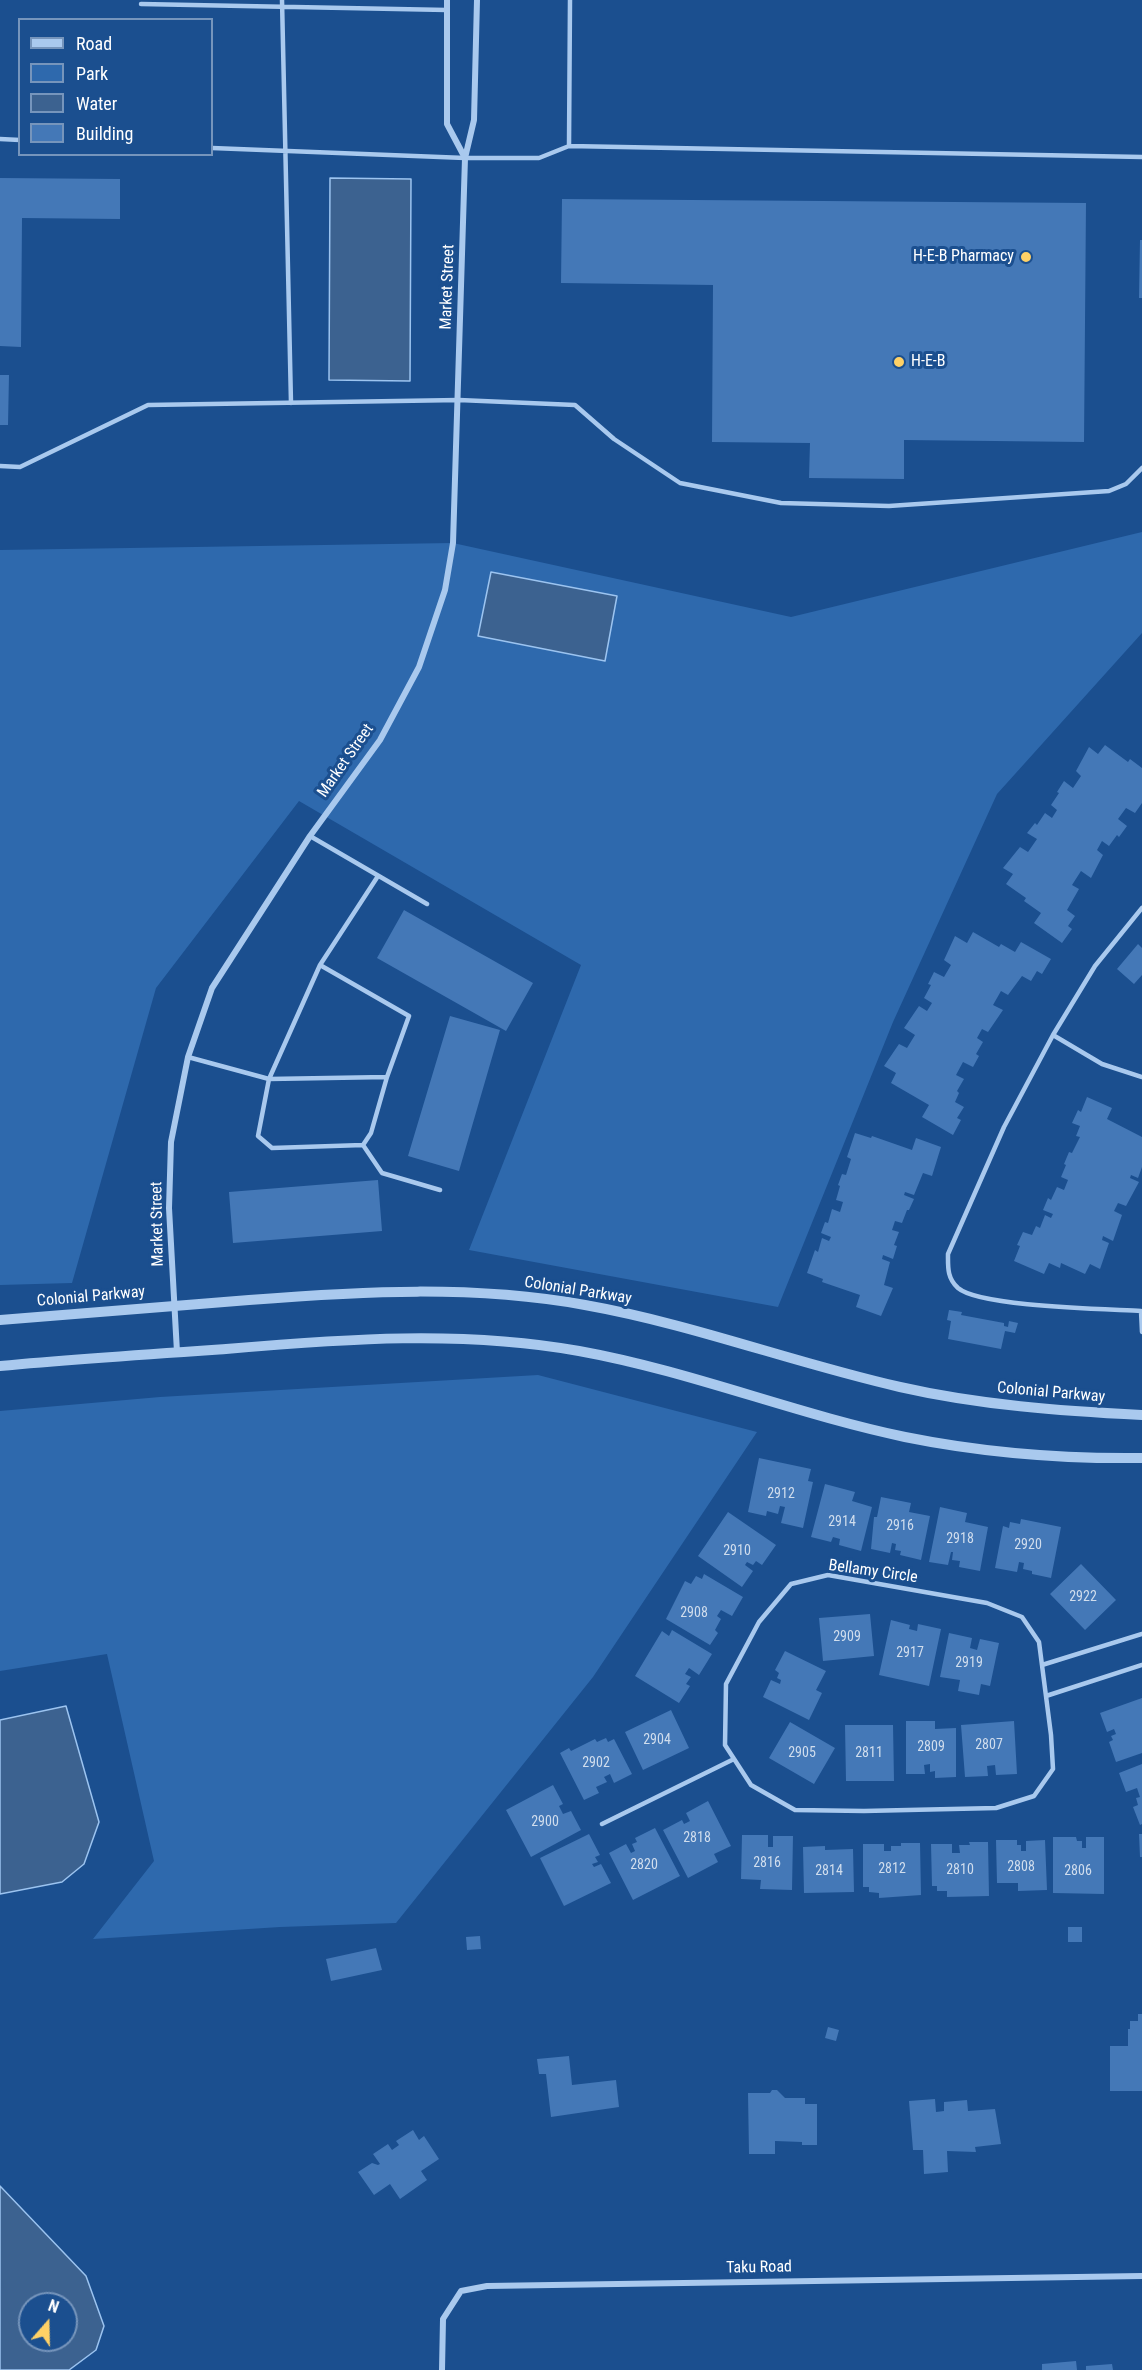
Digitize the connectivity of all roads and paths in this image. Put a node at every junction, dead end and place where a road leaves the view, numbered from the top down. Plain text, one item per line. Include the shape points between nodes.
1 (282, 0) edge
2 (447, 0) edge
3 (477, 0) edge
4 (570, 0) edge
5 (141, 4) dead end
6 (282, 7) junction
7 (447, 10) junction
8 (0, 139) edge
9 (18, 140) edge
10 (569, 146) junction
11 (213, 148) edge
12 (285, 152) junction
13 (1142, 157) edge
14 (465, 158) junction
15 (459, 400) junction
16 (291, 403) junction
17 (0, 466) edge
18 (1142, 468) edge
19 (310, 836) junction
20 (378, 876) junction
21 (427, 904) dead end
22 (1142, 908) edge
23 (320, 965) junction
24 (1053, 1035) junction
25 (188, 1057) junction
26 (387, 1077) junction
27 (1142, 1077) edge
28 (269, 1079) junction
29 (363, 1145) junction
30 (440, 1190) dead end
31 (173, 1306) junction
32 (1141, 1311) edge
33 (0, 1320) edge
34 (1142, 1332) edge
35 (177, 1352) junction
36 (0, 1366) edge
37 (1142, 1415) edge
38 (1142, 1458) edge
39 (1142, 1634) edge
40 (1042, 1665) junction
41 (1142, 1665) edge
42 (1046, 1696) junction
43 (734, 1759) junction
44 (602, 1824) dead end
45 (1142, 2276) edge
46 (442, 2370) edge

1 - 6 lane
2 - 7 street, Market Street
3 - 14 street, Market Street via 474,120
4 - 10 lane
5 - 6 lane
6 - 7 lane
6 - 12 lane
7 - 14 street, Market Street via 447,124
8 - 9 lane
10 - 13 lane
10 - 14 lane via 539,158
11 - 12 lane
12 - 14 lane
12 - 16 lane
14 - 15 street, Market Street
15 - 16 lane
15 - 18 lane via 575,405 614,439 680,483 781,503 889,506 1109,491 1126,484
15 - 19 street, Market Street via 453,543 445,590 419,667 380,740
16 - 17 lane via 148,405 20,466
19 - 20 lane
19 - 25 street, Market Street via 212,988
20 - 21 lane
20 - 23 lane
22 - 24 lane via 1095,966
23 - 26 lane via 409,1016
23 - 28 lane
24 - 27 lane via 1102,1064
24 - 32 lane via 1004,1127 962,1222 948,1254 948,1273 958,1288 981,1297 1047,1306
25 - 28 lane
25 - 31 street, Market Street via 171,1142
26 - 28 lane
26 - 29 lane via 371,1133
28 - 29 lane via 258,1136 272,1148
29 - 30 lane via 382,1173
31 - 33 street, Colonial Parkway
31 - 35 street, Market Street
31 - 37 street, Colonial Parkway via 418,1290 500,1294 656,1320 946,1396 1079,1412
32 - 34 lane
35 - 36 street
35 - 38 street via 415,1337 495,1341 579,1351 647,1366 904,1437 987,1451
39 - 40 lane
40 - 42 lane, Bellamy Circle
40 - 43 lane, Bellamy Circle via 1039,1642 1022,1617 987,1603 828,1575 791,1584 759,1622 726,1684 725,1745
41 - 42 lane
42 - 43 lane, Bellamy Circle via 1053,1769 1034,1796 996,1808 795,1810 751,1785
43 - 44 lane
45 - 46 street, Taku Road via 487,2286 461,2291 443,2319

